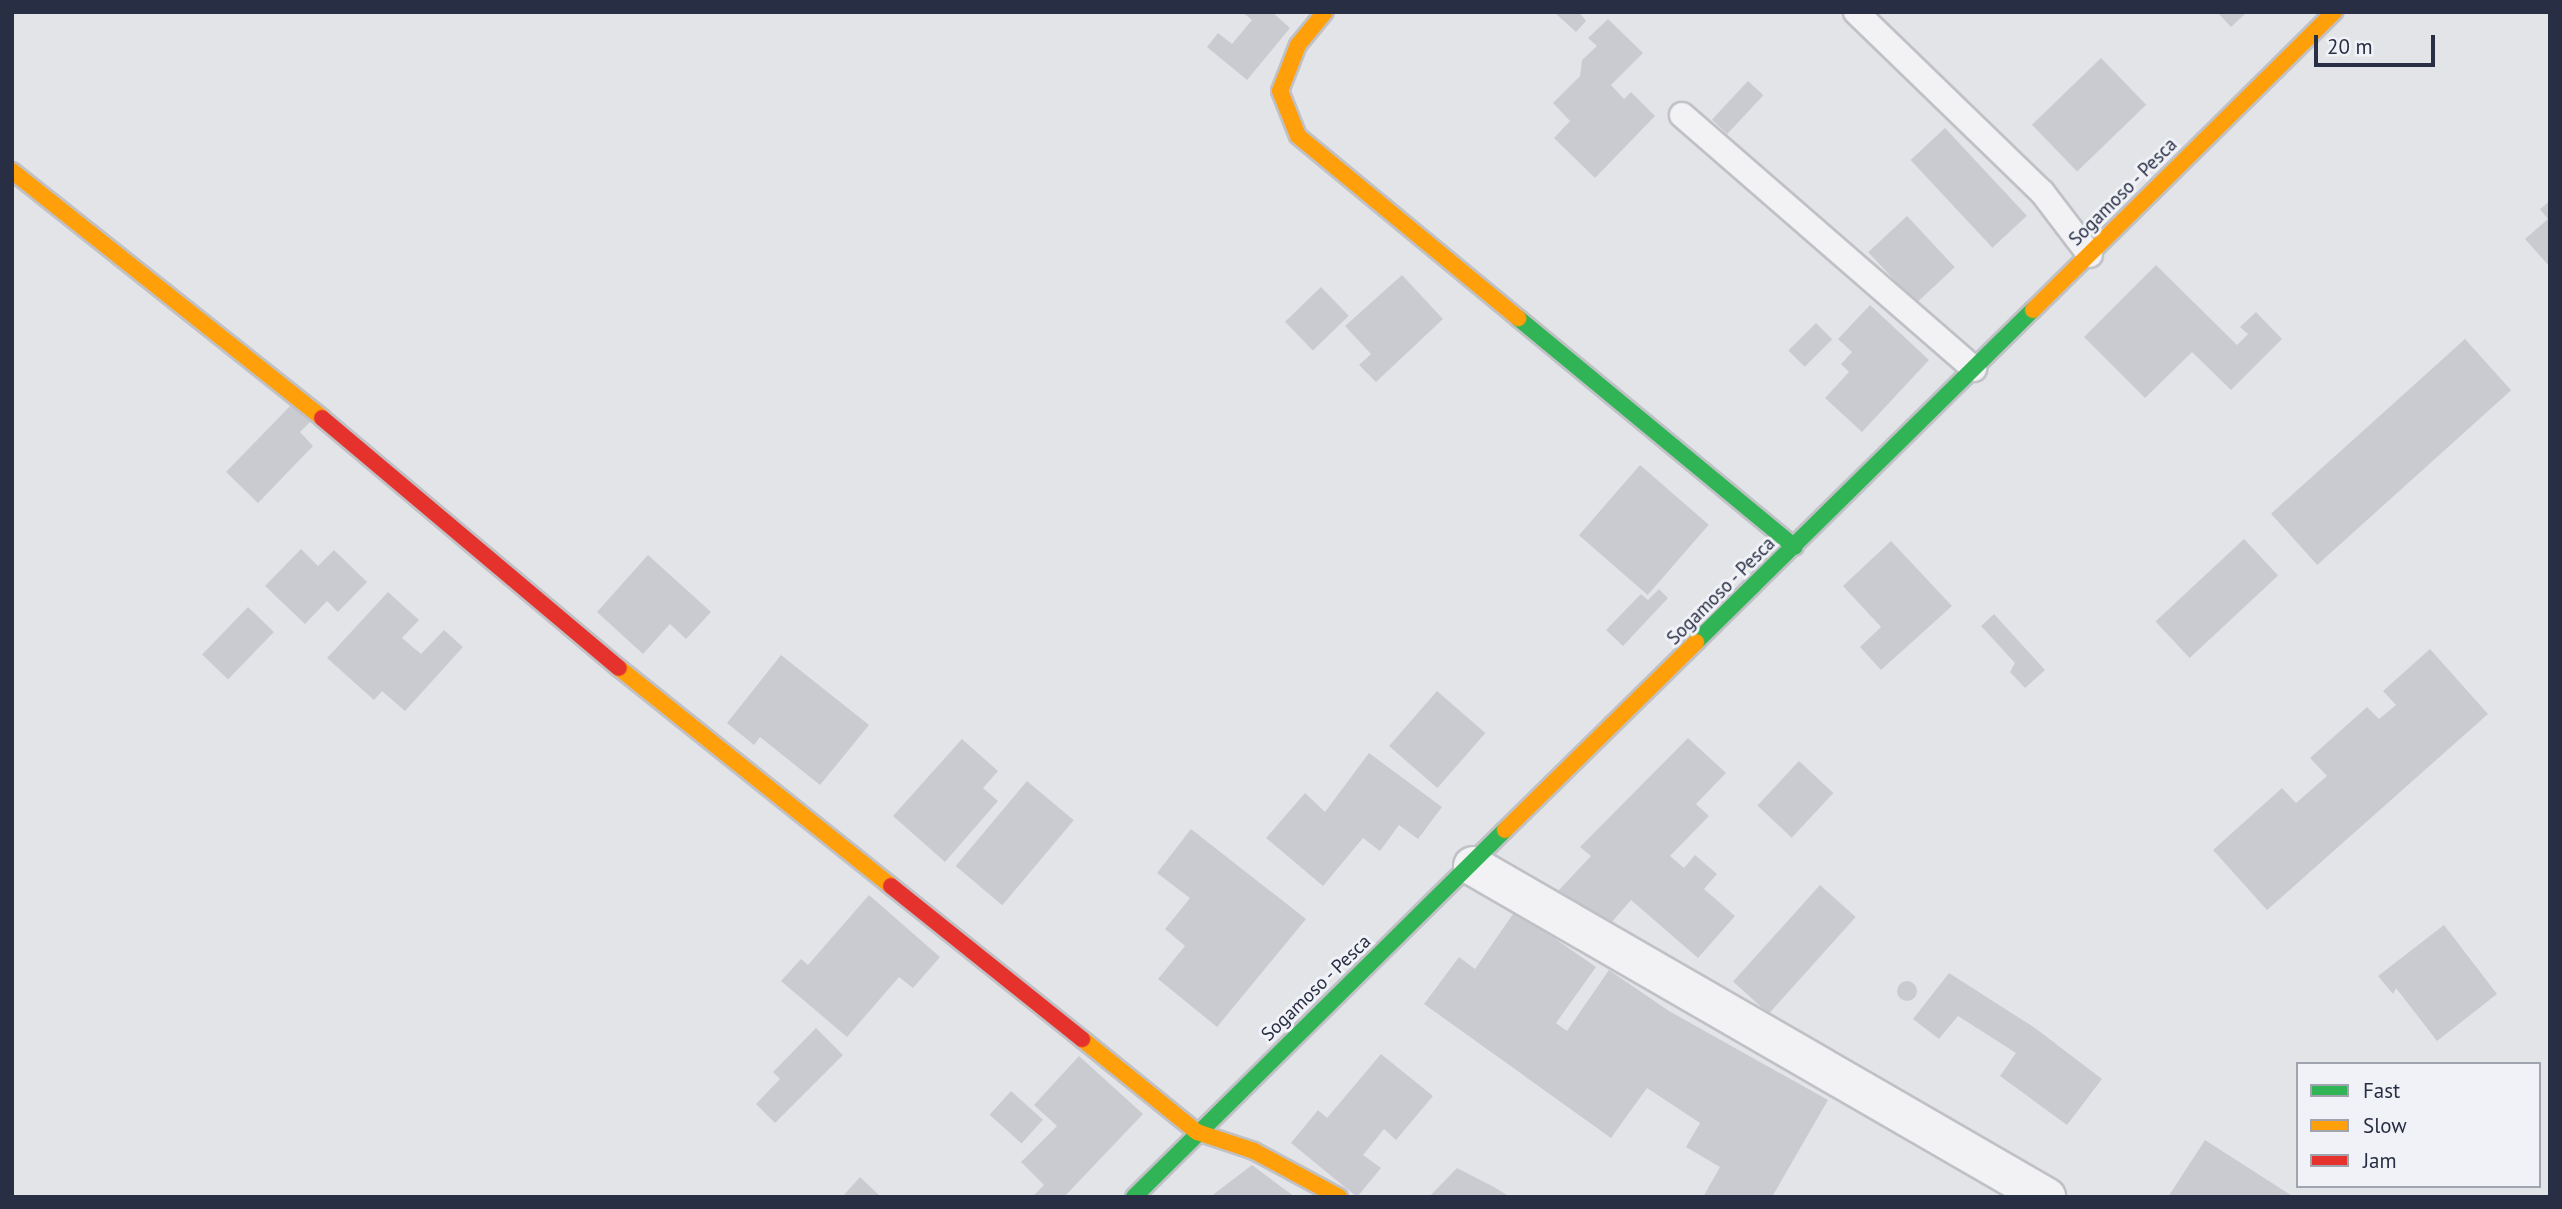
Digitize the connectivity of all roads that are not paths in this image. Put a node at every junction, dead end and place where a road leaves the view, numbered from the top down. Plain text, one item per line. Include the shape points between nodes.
1 (1325, 12) edge
2 (1856, 12) edge
3 (2334, 12) edge
4 (1682, 115) dead end
5 (12, 171) edge
6 (2090, 255) junction
7 (1974, 369) junction
8 (1796, 547) junction
9 (1473, 866) junction
10 (1197, 1132) junction
11 (1134, 1197) edge
12 (1339, 1197) edge
13 (2046, 1197) edge

1 - 8 street via 1298,45 1280,91 1298,136
2 - 6 lane via 2042,192
3 - 6 street, Sogamoso - Pesca
4 - 7 lane
5 - 10 street via 291,392 574,632
6 - 7 street, Sogamoso - Pesca
7 - 8 street, Sogamoso - Pesca
8 - 9 street, Sogamoso - Pesca
9 - 10 street, Sogamoso - Pesca
9 - 13 street
10 - 11 street, Sogamoso - Pesca
10 - 12 street via 1254,1150

